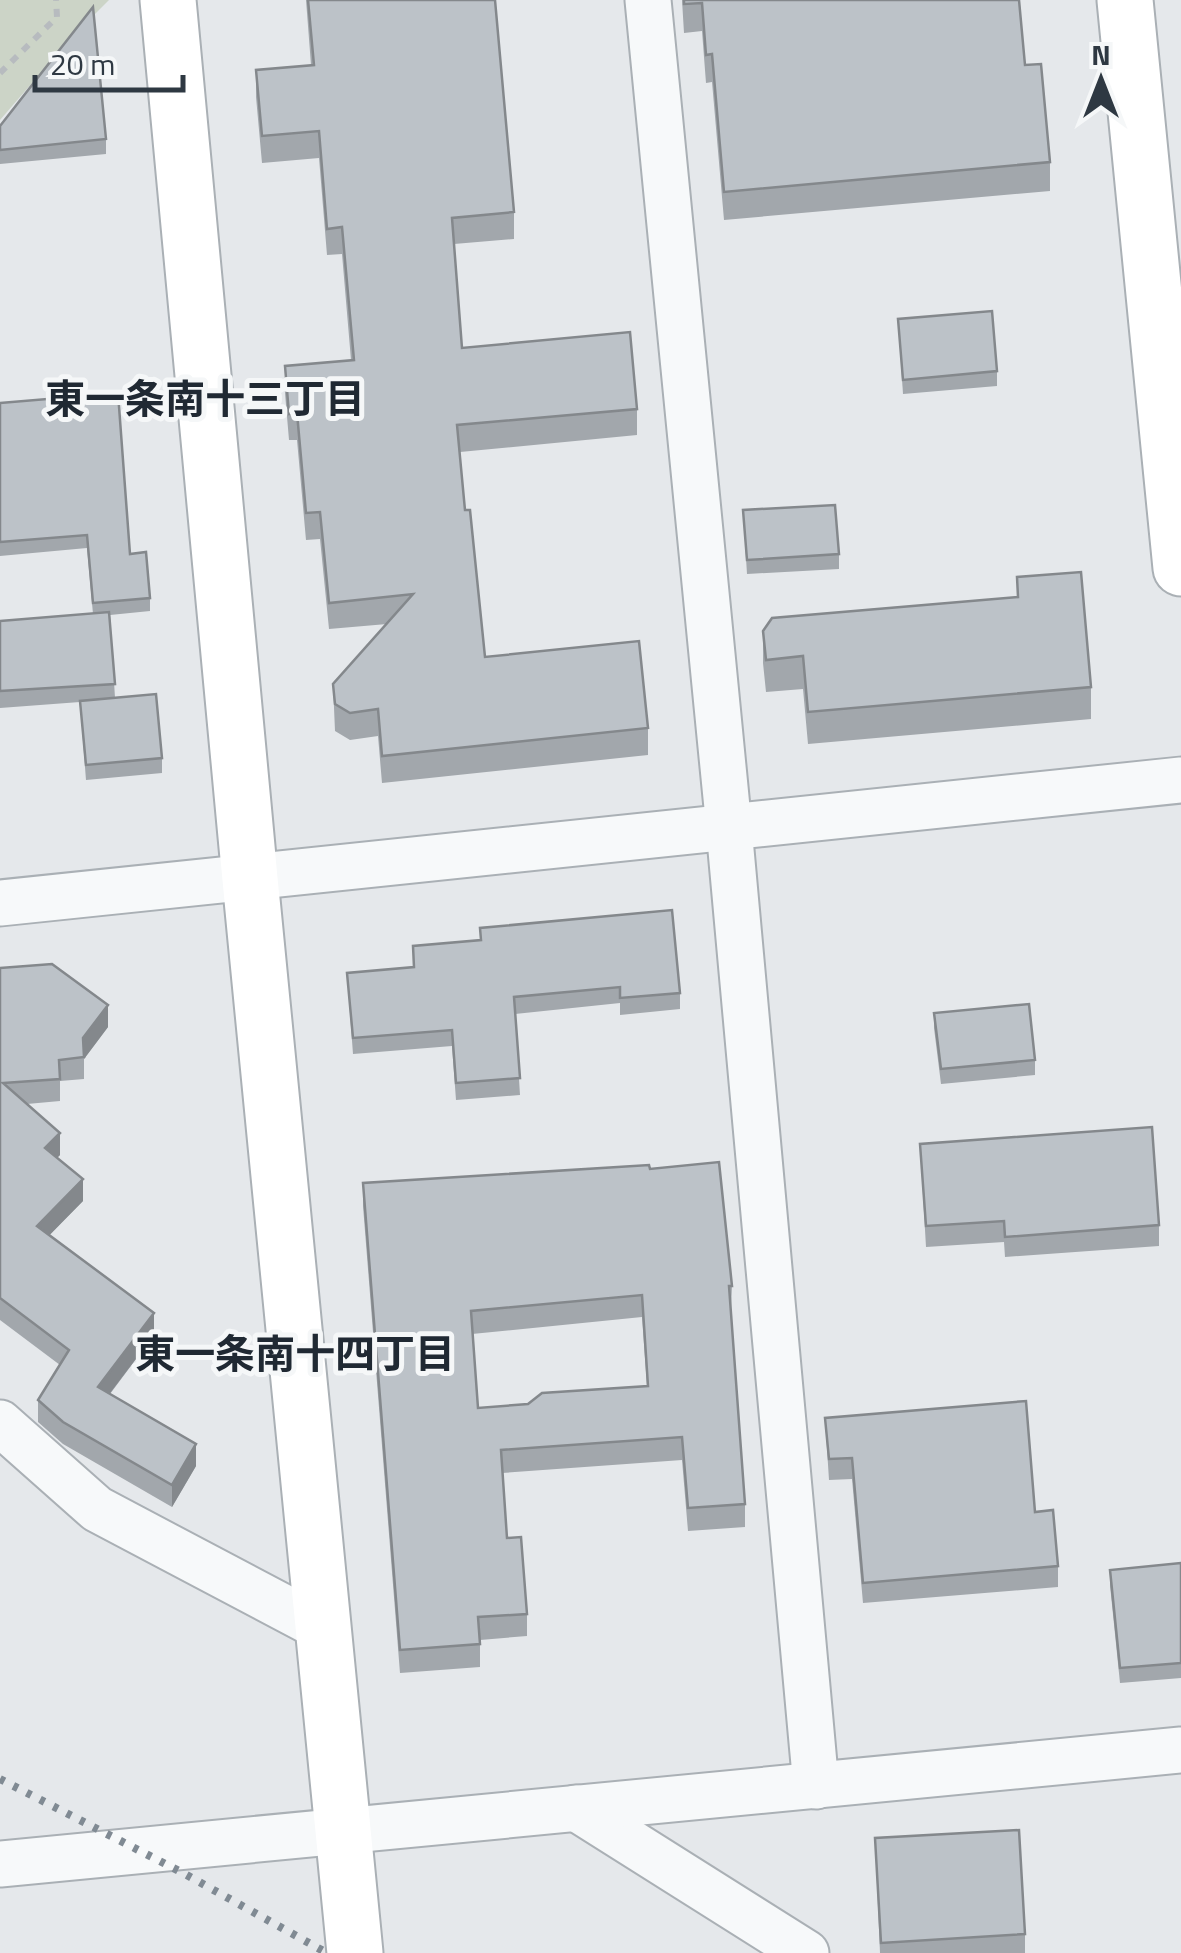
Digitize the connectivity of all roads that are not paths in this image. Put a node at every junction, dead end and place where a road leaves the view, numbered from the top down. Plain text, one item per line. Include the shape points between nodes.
1 (168, 0) edge
2 (648, 0) edge
3 (1125, 0) edge
4 (1181, 568) edge
5 (1181, 780) edge
6 (728, 828) junction
7 (250, 878) junction
8 (0, 904) edge
9 (0, 1424) edge
10 (326, 1630) junction
11 (1181, 1750) edge
12 (816, 1786) junction
13 (576, 1808) junction
14 (343, 1830) junction
15 (0, 1864) edge
16 (355, 1953) edge
17 (806, 1953) edge

1 - 7 street
2 - 6 street
3 - 4 street
5 - 6 street
6 - 7 street
6 - 12 street
7 - 8 street
7 - 10 street
9 - 10 street via 97,1509
10 - 14 street
11 - 12 street
12 - 13 street
13 - 14 street
13 - 17 street
14 - 15 street
14 - 16 street

